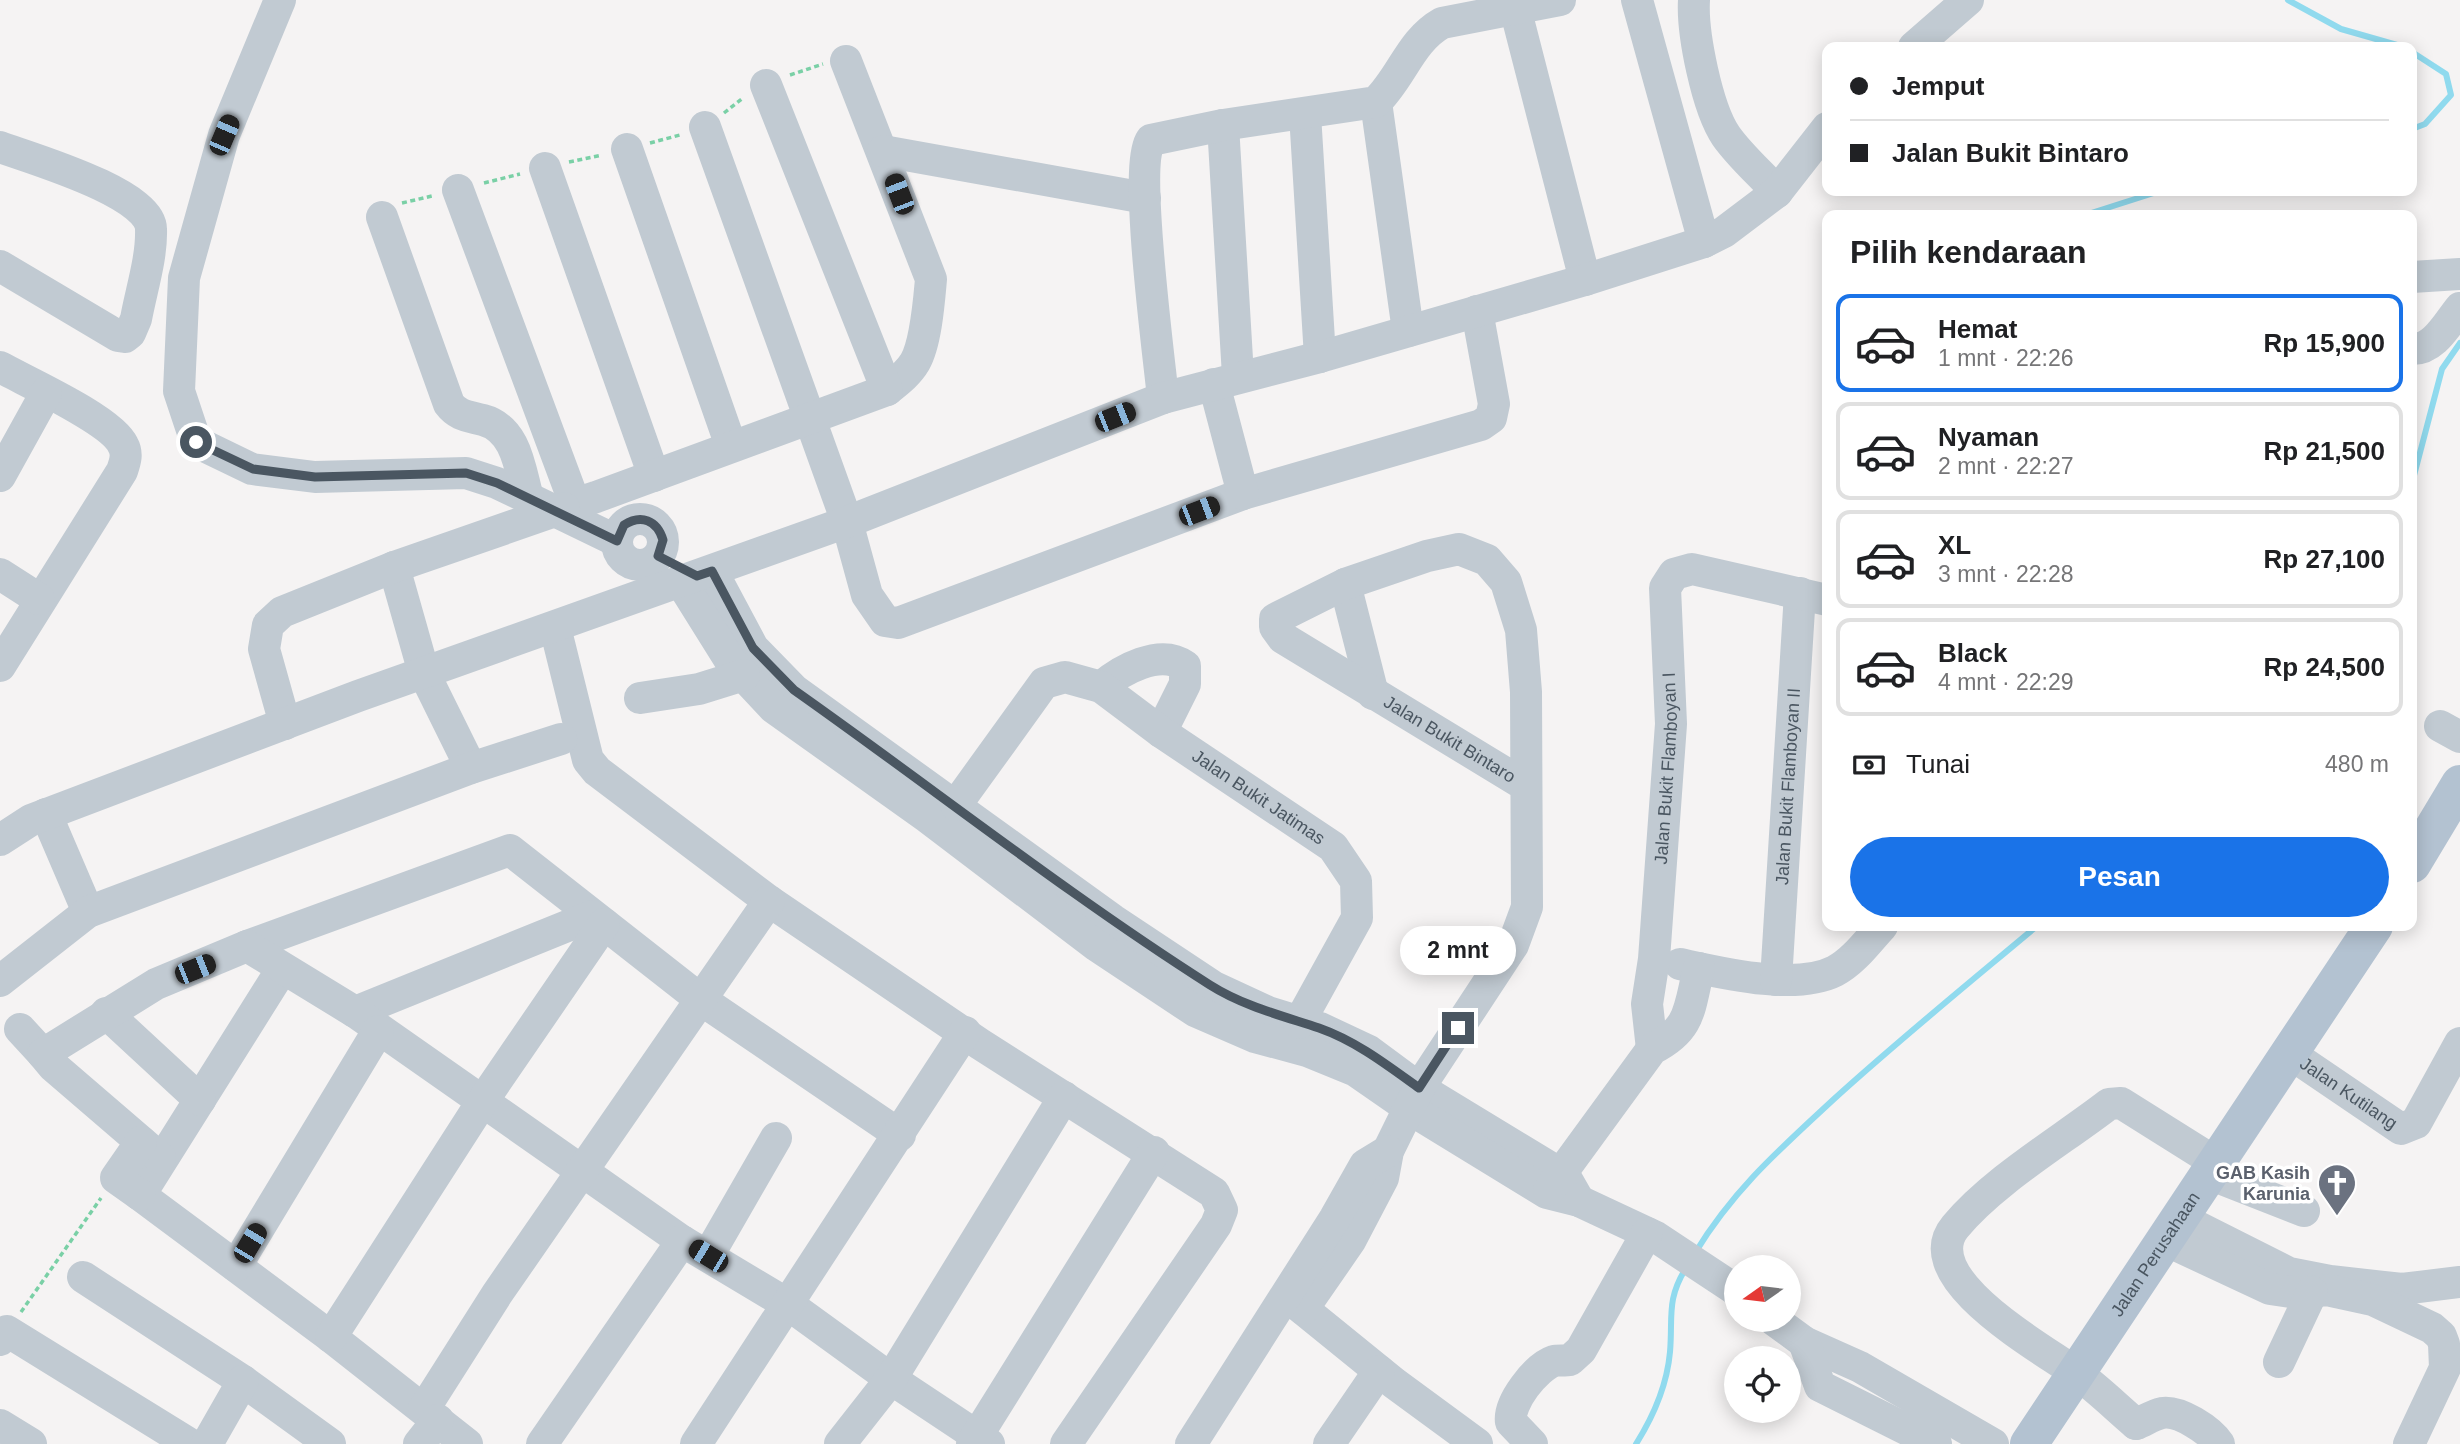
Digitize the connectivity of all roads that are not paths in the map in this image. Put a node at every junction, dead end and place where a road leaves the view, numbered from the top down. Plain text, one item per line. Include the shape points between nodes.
1 (280, 0) edge
2 (1560, 0) edge
3 (1637, 0) edge
4 (1694, 0) edge
5 (1968, 0) edge
6 (1514, 4) edge
7 (1920, 42) edge
8 (846, 61) road end
9 (766, 85) road end
10 (1376, 102) junction
11 (1305, 114) junction
12 (1223, 125) junction
13 (705, 127) road end
14 (1822, 134) edge
15 (0, 147) edge
16 (627, 149) road end
17 (883, 151) junction
18 (545, 168) road end
19 (458, 191) road end
20 (1777, 192) junction
21 (1145, 198) junction
22 (382, 216) road end
23 (1704, 242) junction
24 (0, 266) edge
25 (2460, 274) edge
26 (2417, 277) edge
27 (1586, 280) junction
28 (2460, 309) edge
29 (1477, 311) junction
30 (1408, 331) junction
31 (2417, 349) edge
32 (1320, 357) junction
33 (0, 367) edge
34 (1226, 380) junction
35 (887, 390) junction
36 (46, 393) junction
37 (1163, 398) junction
38 (810, 416) junction
39 (732, 446) junction
40 (0, 476) edge
41 (654, 477) junction
42 (1243, 494) junction
43 (552, 504) junction
44 (847, 522) junction
45 (394, 567) junction
46 (0, 574) edge
47 (697, 577) junction
48 (1345, 584) junction
49 (1814, 596) edge
50 (39, 599) junction
51 (555, 627) junction
52 (0, 666) edge
53 (424, 673) junction
54 (744, 675) junction
55 (1101, 687) junction
56 (1373, 694) junction
57 (640, 698) dead end
58 (816, 723) junction
59 (285, 724) junction
60 (1161, 732) junction
61 (561, 739) dead end
62 (471, 768) junction
63 (2460, 784) edge
64 (1525, 785) junction
65 (957, 805) junction
66 (46, 814) junction
67 (5, 829) edge
68 (2417, 856) edge
69 (769, 901) junction
70 (88, 912) junction
71 (598, 920) junction
72 (1877, 931) edge
73 (2371, 931) edge
74 (1105, 933) junction
75 (247, 946) junction
76 (1654, 958) junction
77 (1699, 968) junction
78 (282, 969) junction
79 (1776, 979) junction
80 (0, 981) edge
81 (700, 999) junction
82 (106, 1013) junction
83 (367, 1021) junction
84 (1299, 1023) junction
85 (20, 1029) dead end
86 (965, 1032) junction
87 (2460, 1043) edge
88 (1652, 1049) junction
89 (2289, 1053) junction
90 (43, 1054) junction
91 (1419, 1088) junction
92 (1064, 1097) junction
93 (200, 1100) junction
94 (482, 1102) junction
95 (900, 1135) junction
96 (776, 1138) dead end
97 (151, 1150) junction
98 (1154, 1152) junction
99 (2211, 1168) junction
100 (583, 1170) junction
101 (1553, 1183) junction
102 (2304, 1211) dead end
103 (2173, 1229) junction
104 (1652, 1235) junction
105 (695, 1249) junction
106 (236, 1266) junction
107 (83, 1277) dead end
108 (1724, 1281) edge
109 (2460, 1282) edge
110 (2312, 1292) junction
111 (1295, 1302) junction
112 (789, 1305) junction
113 (3, 1332) edge
114 (1790, 1332) edge
115 (331, 1337) junction
116 (2279, 1362) dead end
117 (1380, 1371) junction
118 (2077, 1374) junction
119 (891, 1379) junction
120 (243, 1381) junction
121 (427, 1424) edge
122 (0, 1425) edge
123 (1930, 1430) edge
124 (152, 1434) edge
125 (2134, 1434) edge
126 (980, 1441) edge
127 (1476, 1443) edge
128 (2413, 1443) edge
129 (31, 1444) edge
130 (191, 1444) edge
131 (207, 1444) edge
132 (330, 1444) edge
133 (467, 1444) edge
134 (542, 1444) edge
135 (696, 1444) edge
136 (840, 1444) edge
137 (1066, 1444) edge
138 (1191, 1444) edge
139 (1329, 1444) edge
140 (1532, 1444) edge
141 (1993, 1444) edge
142 (2029, 1444) edge
143 (2219, 1444) edge

1 - 43 street via 224,135 184,278 179,391 196,442 253,469 315,477 466,473
2 - 6 street
3 - 23 street
4 - 20 street via 1692,25 1717,119 1726,136
5 - 7 street
6 - 10 street via 1429,30
6 - 27 street
8 - 17 street
9 - 35 street
10 - 11 street
10 - 30 street
11 - 12 street
11 - 32 street
12 - 21 street via 1151,140 1145,156
12 - 34 street
13 - 38 street
14 - 20 street
15 - 24 street via 107,187 143,211 152,228 135,319 125,337
16 - 39 street
17 - 21 street
17 - 35 street via 931,279 916,359
18 - 41 street
19 - 43 street
20 - 23 street
21 - 37 street
22 - 43 street via 449,404 456,413 487,420 503,431
23 - 27 street
25 - 26 street
27 - 29 street
28 - 31 street via 2431,344
29 - 30 street
29 - 42 street via 1494,404 1491,418 1481,425
30 - 32 street
32 - 34 street
33 - 36 street
34 - 37 street
34 - 42 street
35 - 38 street
36 - 40 street
36 - 50 street via 119,437 126,458
37 - 44 street
38 - 39 street
38 - 44 street
39 - 41 street
41 - 43 street
42 - 44 street via 898,623 884,621 867,595
43 - 45 street
43 - 47 street via 617,541 624,525 640,519 656,524 663,540 658,556
44 - 47 street
45 - 53 street
45 - 59 street via 282,612 268,625 264,649
46 - 50 street
47 - 51 street
47 - 54 street via 731,662
47 - 58 street via 753,648 794,690
48 - 56 street, Jalan Bukit Bintaro
48 - 56 street, Jalan Bukit Bintaro via 1278,616 1275,627 1283,638
48 - 64 street, Jalan Bukit Bintaro via 1459,549 1487,560 1506,582 1521,630
49 - 76 street, Jalan Bukit Flamboyan I via 1692,569 1679,571 1665,588 1671,724
49 - 79 street, Jalan Bukit Flamboyan II
50 - 52 street
51 - 53 street
51 - 69 street via 588,760
53 - 59 street
53 - 62 street
54 - 57 street via 699,689
54 - 58 street via 774,708
55 - 60 street, Jalan Bukit Jatimas
55 - 60 street via 1120,671 1162,659 1174,658 1185,666 1185,684
55 - 65 street, Jalan Bukit Jatimas via 1065,677 1044,683
56 - 64 street, Jalan Bukit Bintaro
58 - 65 street
58 - 74 street via 927,817
59 - 66 street
60 - 84 street, Jalan Bukit Jatimas via 1333,847 1356,881 1357,918
61 - 62 street
62 - 70 street
63 - 68 main road
64 - 91 street, Jalan Bukit Bintaro via 1527,907 1513,945
65 - 74 street
66 - 67 street
66 - 70 street
69 - 81 street
69 - 86 street
70 - 80 street
71 - 75 street via 510,850
71 - 81 street
71 - 83 street
71 - 94 street
72 - 79 street via 1834,971
73 - 89 main road, Jalan Perusahaan
74 - 84 street
74 - 91 street via 1195,1011 1255,1037
75 - 78 street
75 - 82 street via 156,984
76 - 77 street
76 - 88 street, Jalan Bukit Flamboyan I via 1647,1004
77 - 79 street
77 - 88 street via 1684,1027
78 - 83 street
78 - 93 street
81 - 95 street
81 - 100 street
82 - 90 street
82 - 93 street
83 - 94 street
83 - 106 street
84 - 91 street via 1369,1051
85 - 90 street
86 - 92 street
86 - 95 street
87 - 89 street, Jalan Kutilang via 2416,1123 2401,1129
88 - 101 street
89 - 99 main road, Jalan Perusahaan
90 - 97 street
91 - 101 street
91 - 111 street, Jalan Bukit Bintaro via 1388,1151 1365,1165 1350,1215
92 - 98 street
92 - 119 street
93 - 97 street
94 - 100 street
94 - 115 street
95 - 112 street
96 - 105 street
97 - 106 street via 128,1186
98 - 126 street
98 - 137 street via 1214,1193 1221,1215
99 - 102 street
99 - 103 main road, Jalan Perusahaan
99 - 118 street via 2121,1103 2109,1104 2004,1182 1954,1228 1947,1247 1961,1284 1982,1306
100 - 105 street
100 - 121 street via 497,1294
101 - 104 street via 1567,1180 1579,1201
103 - 109 street via 2289,1273 2330,1282 2402,1289
103 - 110 street via 2270,1289
103 - 118 main road, Jalan Perusahaan
104 - 108 street
104 - 140 street via 1581,1350 1570,1360 1539,1370 1512,1409 1511,1422
105 - 112 street
105 - 134 street
106 - 115 street
107 - 120 street
110 - 116 street
110 - 128 street via 2327,1290 2373,1300 2441,1336 2445,1368
111 - 117 street
111 - 138 street
112 - 119 street
112 - 135 street
113 - 124 street
114 - 123 street via 1860,1367
115 - 121 street
117 - 127 street
117 - 139 street
118 - 125 street
118 - 142 main road, Jalan Perusahaan
119 - 126 street
119 - 136 street
120 - 131 street
120 - 132 street
121 - 133 street
122 - 129 street
123 - 141 street
124 - 130 street
125 - 143 street via 2162,1413 2175,1414

